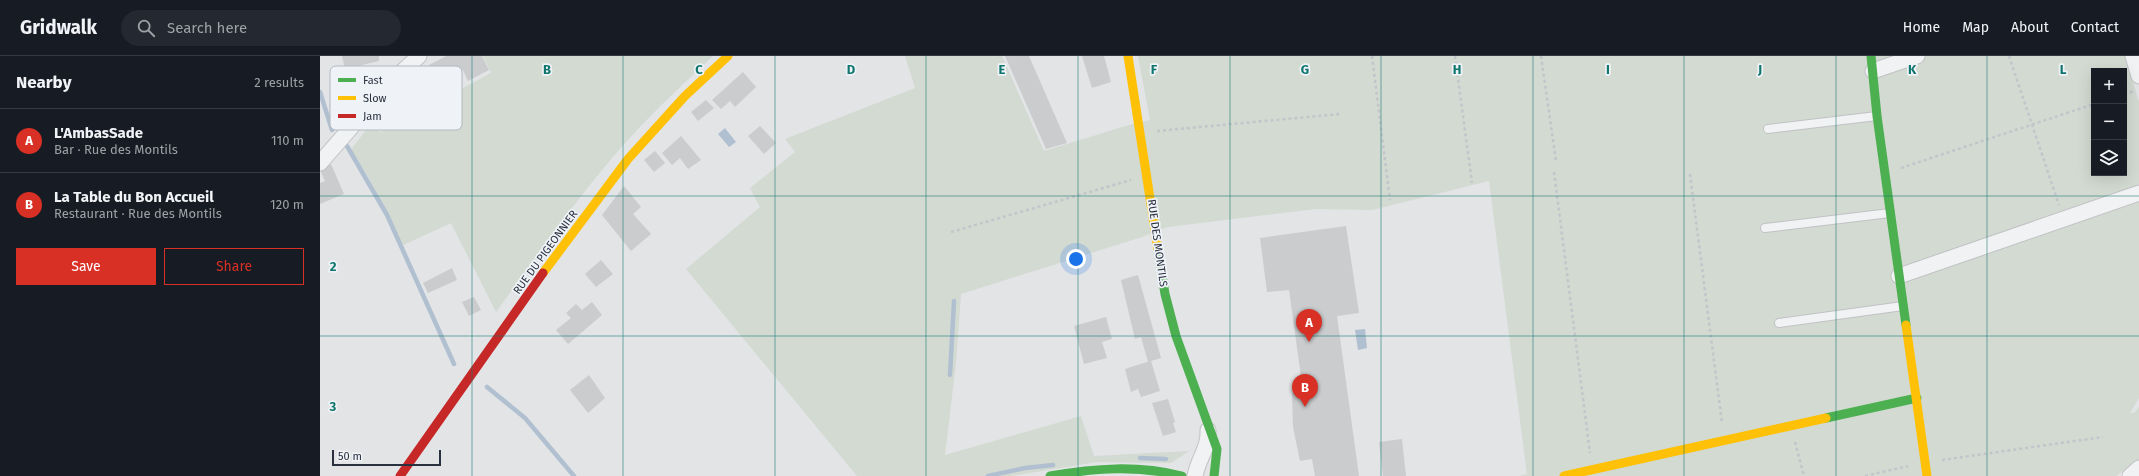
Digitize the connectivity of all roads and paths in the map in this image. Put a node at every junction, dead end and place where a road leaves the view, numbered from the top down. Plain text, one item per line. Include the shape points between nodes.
1 (419, 56) edge
2 (728, 56) edge
3 (1128, 56) edge
4 (1372, 56) edge
5 (1455, 56) edge
6 (1541, 56) edge
7 (1918, 56) edge
8 (2009, 56) edge
9 (2133, 56) edge
10 (1872, 63) edge
11 (408, 66) edge
12 (2139, 76) edge
13 (2139, 89) edge
14 (2127, 93) edge
15 (2091, 105) edge
16 (1340, 114) dead end
17 (1877, 116) junction
18 (2032, 125) junction
19 (1768, 129) dead end
20 (349, 130) edge
21 (1141, 132) junction
22 (1556, 161) dead end
23 (320, 164) edge
24 (1554, 172) dead end
25 (1690, 174) dead end
26 (1885, 174) junction
27 (1148, 176) junction
28 (1472, 183) dead end
29 (2139, 193) edge
30 (1390, 200) dead end
31 (1890, 213) junction
32 (2063, 219) junction
33 (1766, 228) dead end
34 (951, 232) dead end
35 (1899, 276) junction
36 (1904, 306) junction
37 (1779, 323) dead end
38 (1917, 398) junction
39 (1208, 425) junction
40 (1791, 425) junction
41 (2103, 437) dead end
42 (1724, 440) junction
43 (1200, 459) junction
44 (1926, 462) junction
45 (2139, 468) edge
46 (1592, 470) junction
47 (1179, 475) edge
48 (400, 476) edge
49 (1050, 476) edge
50 (1195, 476) edge
51 (1214, 476) edge
52 (1564, 476) edge
53 (1804, 476) edge
54 (1865, 476) edge
55 (1928, 476) edge
56 (2130, 476) edge

1 - 11 street
2 - 48 street, RUE DU PIGEONNIER via 685,96 628,159
3 - 21 street, RUE DES MONTILS
4 - 30 path
5 - 28 path
6 - 22 path
7 - 10 street
8 - 18 path
9 - 12 street
10 - 17 street
13 - 14 path
15 - 18 path
16 - 21 path
17 - 19 lane
17 - 26 street
18 - 26 path
18 - 32 path
20 - 23 street
21 - 27 street, RUE DES MONTILS
24 - 46 path
25 - 42 path
26 - 31 street
27 - 34 path
27 - 39 street, RUE DES MONTILS via 1165,294 1176,336
29 - 32 street
31 - 33 lane
31 - 35 street
32 - 35 street
35 - 36 street
36 - 37 lane
36 - 38 street
38 - 40 street
38 - 44 street
39 - 43 street, RUE DES MONTILS via 1207,447
39 - 51 street, RUE DES MONTILS via 1217,454
40 - 42 street
40 - 53 path
41 - 44 path
42 - 46 street
43 - 47 street
43 - 50 street, RUE DES MONTILS
44 - 54 path
44 - 55 street
45 - 56 street
46 - 52 street
47 - 49 street via 1126,469 1090,470

